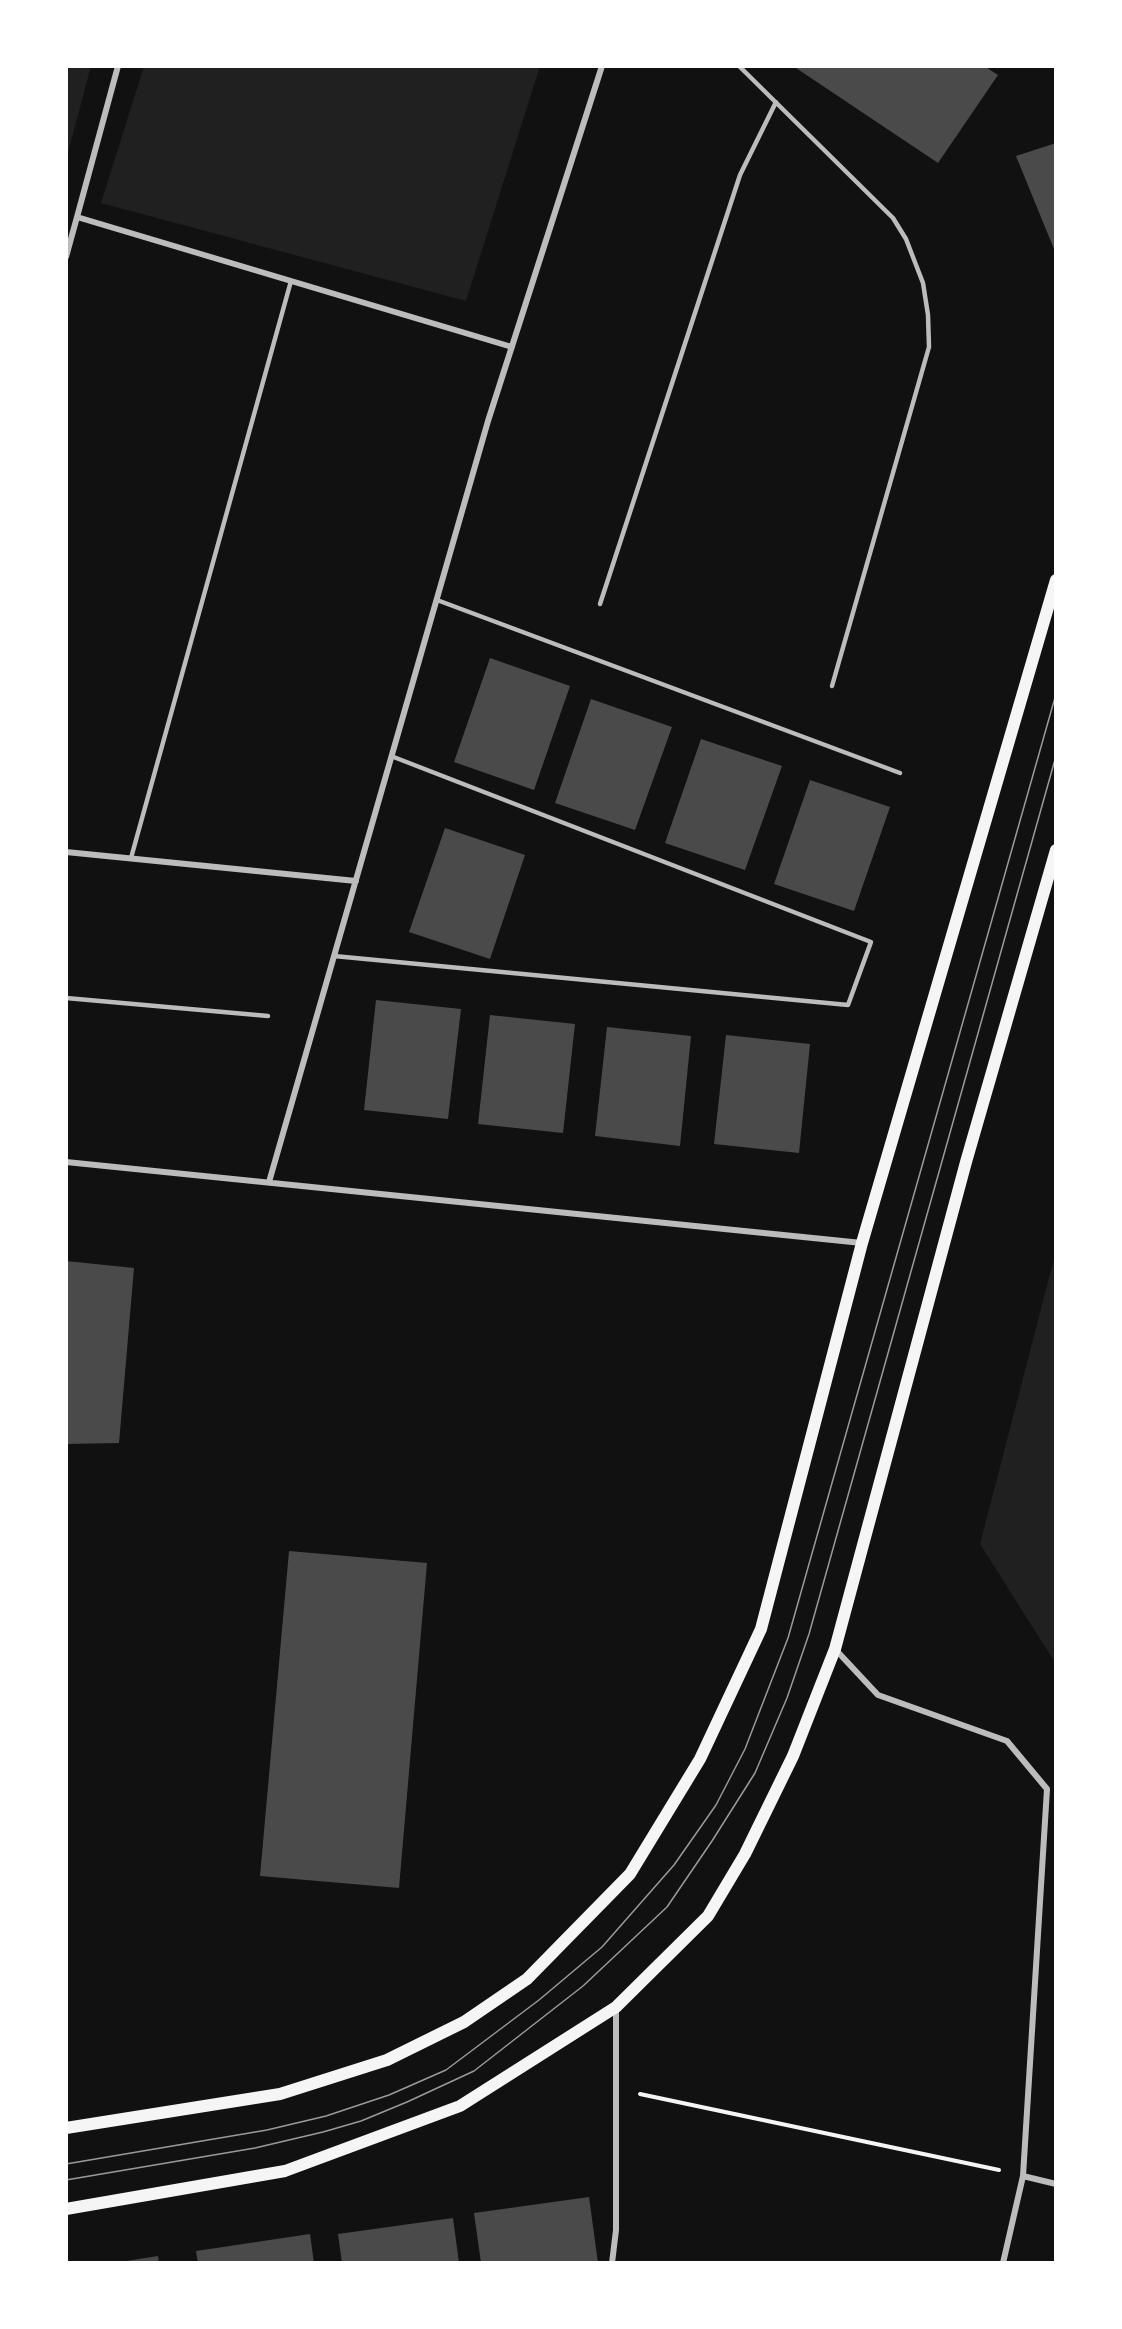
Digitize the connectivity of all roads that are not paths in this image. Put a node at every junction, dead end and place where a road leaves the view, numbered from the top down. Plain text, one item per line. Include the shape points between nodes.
1 (118, 66) edge
2 (602, 66) edge
3 (740, 66) edge
4 (776, 102) junction
5 (76, 217) junction
6 (66, 257) edge
7 (291, 281) junction
8 (512, 347) junction
9 (1056, 580) edge
10 (436, 600) junction
11 (600, 604) dead end
12 (832, 686) dead end
13 (392, 756) junction
14 (900, 773) dead end
15 (1056, 850) edge
16 (66, 852) edge
17 (131, 858) junction
18 (356, 881) junction
19 (334, 956) junction
20 (66, 998) edge
21 (268, 1016) dead end
22 (66, 1162) edge
23 (269, 1182) junction
24 (862, 1243) junction
25 (835, 1649) junction
26 (616, 2007) junction
27 (66, 2128) edge
28 (1023, 2176) junction
29 (1056, 2184) edge
30 (66, 2209) edge
31 (612, 2263) edge
32 (1003, 2263) edge

1 - 5 street
2 - 8 street
3 - 4 lane
4 - 11 lane via 740,175
4 - 12 lane via 893,218 915,260 928,315 929,347
5 - 6 street
5 - 7 street
7 - 8 street
7 - 17 lane
8 - 10 street
9 - 24 main road
10 - 13 street
10 - 14 lane
13 - 18 street
13 - 19 lane via 871,942 848,1005
15 - 25 main road via 966,1162
16 - 17 street
17 - 18 street
18 - 19 street
19 - 23 street
20 - 21 lane
22 - 23 street
23 - 24 street
24 - 27 main road via 761,1629 700,1759 630,1874 527,1979 464,2022 387,2060 280,2094
25 - 26 main road via 793,1756 745,1854 708,1916
25 - 28 street via 878,1695 1007,1741 1047,1789
26 - 30 main road via 460,2106 285,2171
26 - 31 street via 616,2230
28 - 29 street
28 - 32 street

